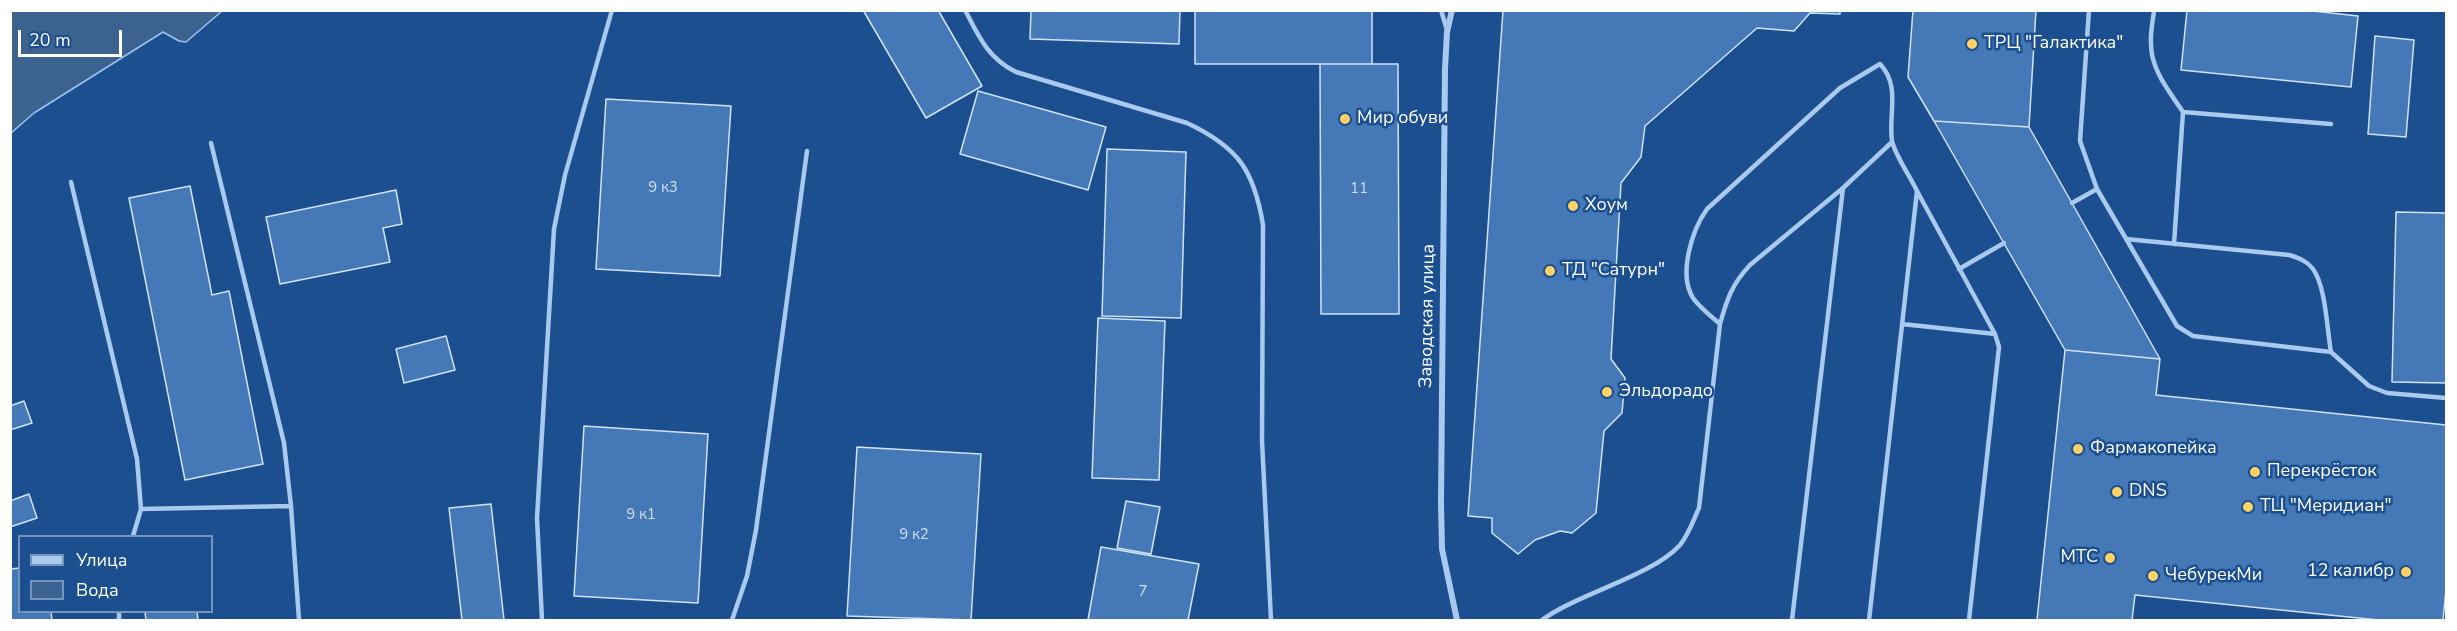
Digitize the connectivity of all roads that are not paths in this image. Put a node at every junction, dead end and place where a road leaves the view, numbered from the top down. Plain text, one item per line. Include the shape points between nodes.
1 (612, 10) edge
2 (964, 10) edge
3 (1441, 10) edge
4 (1452, 10) edge
5 (2089, 10) edge
6 (2154, 10) edge
7 (1447, 32) junction
8 (2183, 112) junction
9 (2331, 124) dead end
10 (1892, 142) junction
11 (211, 144) dead end
12 (807, 151) dead end
13 (71, 182) dead end
14 (1843, 188) junction
15 (2097, 189) junction
16 (1917, 191) junction
17 (2072, 203) dead end
18 (2126, 239) junction
19 (2004, 243) dead end
20 (2175, 244) junction
21 (1959, 269) junction
22 (1720, 324) junction
23 (1902, 324) junction
24 (1995, 334) junction
25 (2331, 352) junction
26 (2446, 398) edge
27 (291, 506) junction
28 (141, 509) junction
29 (134, 535) edge
30 (299, 621) edge
31 (542, 621) edge
32 (732, 621) edge
33 (1271, 621) edge
34 (1457, 621) edge
35 (1542, 621) edge
36 (1792, 621) edge
37 (1869, 621) edge
38 (1969, 621) edge

1 - 31 lane via 565,175 554,229 537,518
2 - 33 lane via 999,64 1187,123 1213,135 1239,159 1251,177 1263,225 1262,441
3 - 7 lane
4 - 7 street, Заводская улица
5 - 15 lane via 2080,141
6 - 8 lane via 2153,61
7 - 34 street, Заводская улица via 1441,514 1442,549
8 - 9 lane
8 - 20 lane
10 - 14 lane
10 - 16 lane
10 - 22 lane via 1893,85 1880,64 1840,88 1707,209 1692,238 1687,283 1699,306
11 - 27 lane via 284,443
12 - 32 lane via 756,531
13 - 28 lane via 137,459
14 - 22 lane via 1736,280
14 - 36 lane
15 - 17 lane
15 - 18 lane
16 - 21 lane
16 - 23 lane
18 - 20 lane
18 - 25 lane via 2171,317 2184,332
19 - 21 lane
20 - 25 lane via 2302,259 2319,280
21 - 24 lane
22 - 35 lane via 1699,507 1690,531 1663,558 1558,608
23 - 24 lane
23 - 37 lane
24 - 38 lane via 1998,360
25 - 26 lane via 2369,386 2387,393
27 - 28 lane
27 - 30 lane
28 - 29 lane

